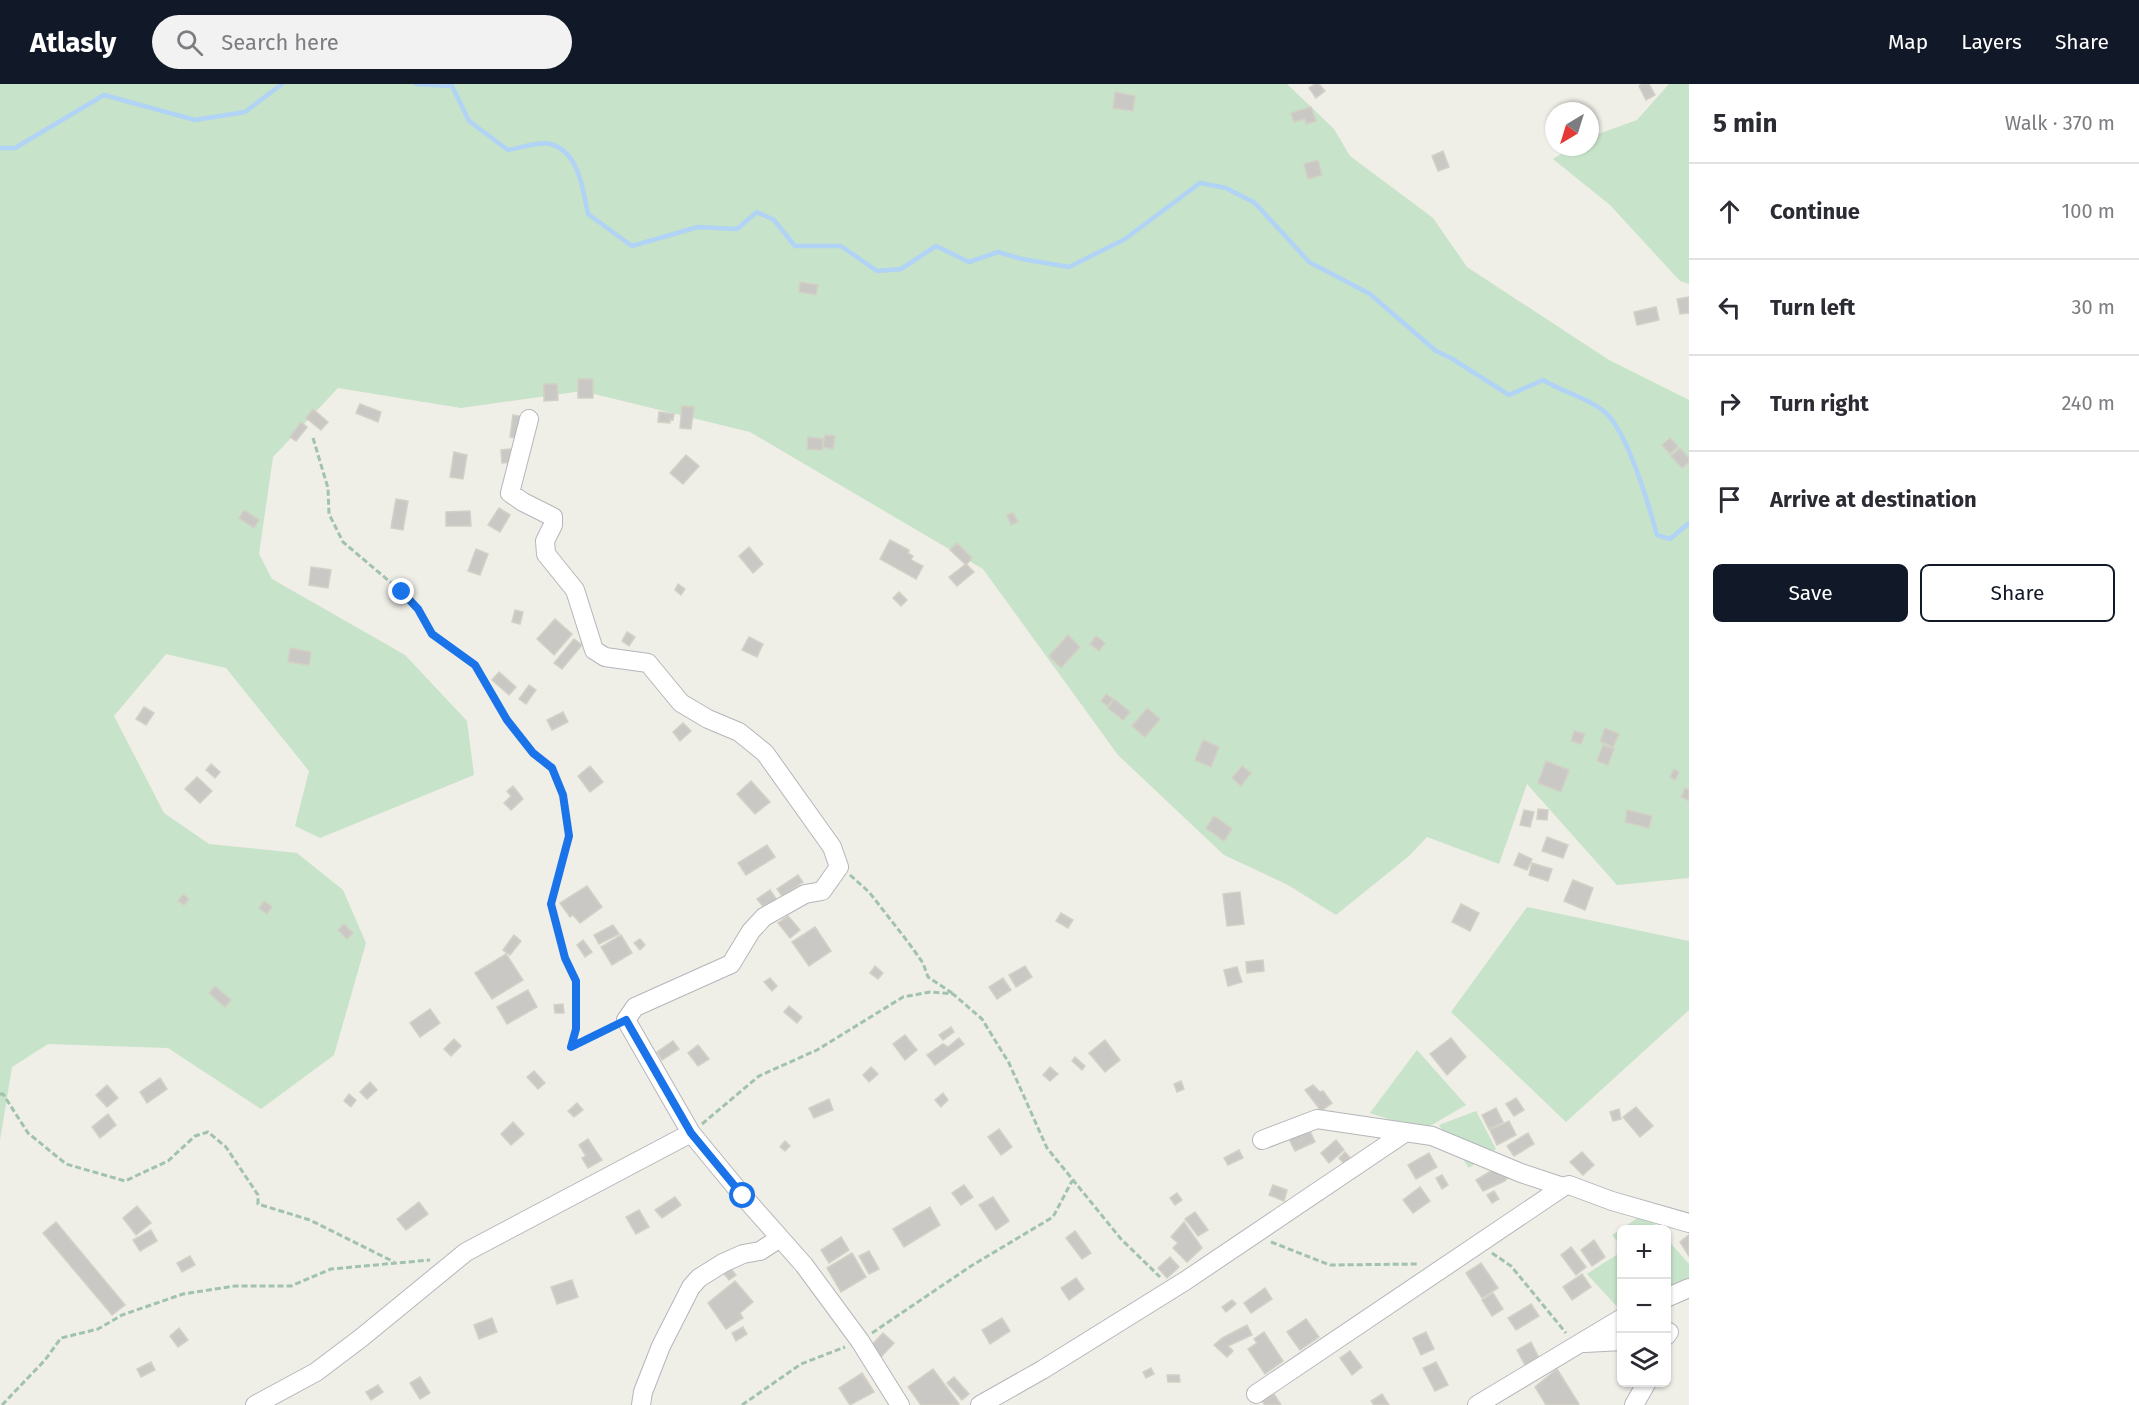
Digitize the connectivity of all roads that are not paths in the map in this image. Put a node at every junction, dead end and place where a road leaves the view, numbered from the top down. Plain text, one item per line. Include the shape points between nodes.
1 (529, 419) dead end
2 (1406, 1132) junction
3 (691, 1133) junction
4 (1262, 1140) dead end
5 (1563, 1187) junction
6 (1689, 1223) edge
7 (780, 1238) junction
8 (1689, 1288) edge
9 (1671, 1296) edge
10 (1617, 1321) edge
11 (1617, 1341) edge
12 (1577, 1345) junction
13 (1645, 1387) edge
14 (1256, 1394) dead end
15 (255, 1405) edge
16 (641, 1405) edge
17 (900, 1405) edge
18 (980, 1405) edge
19 (1477, 1405) edge
20 (1634, 1405) edge

1 - 3 street via 510,493 553,517 544,542 546,554 575,590 594,650 605,657 648,663 681,703 739,732 759,748 832,847 839,867 822,891 805,894 764,917 731,964 635,1007 626,1020
2 - 4 street via 1317,1119
2 - 5 street via 1432,1136
2 - 18 street via 1171,1290
3 - 7 street
3 - 15 street via 466,1252 334,1359
5 - 6 street via 1569,1185
5 - 14 street
7 - 16 street via 760,1251 723,1263 691,1287 661,1346
7 - 17 street via 860,1341
8 - 9 street
10 - 12 street
11 - 12 street
12 - 19 street
13 - 20 street

